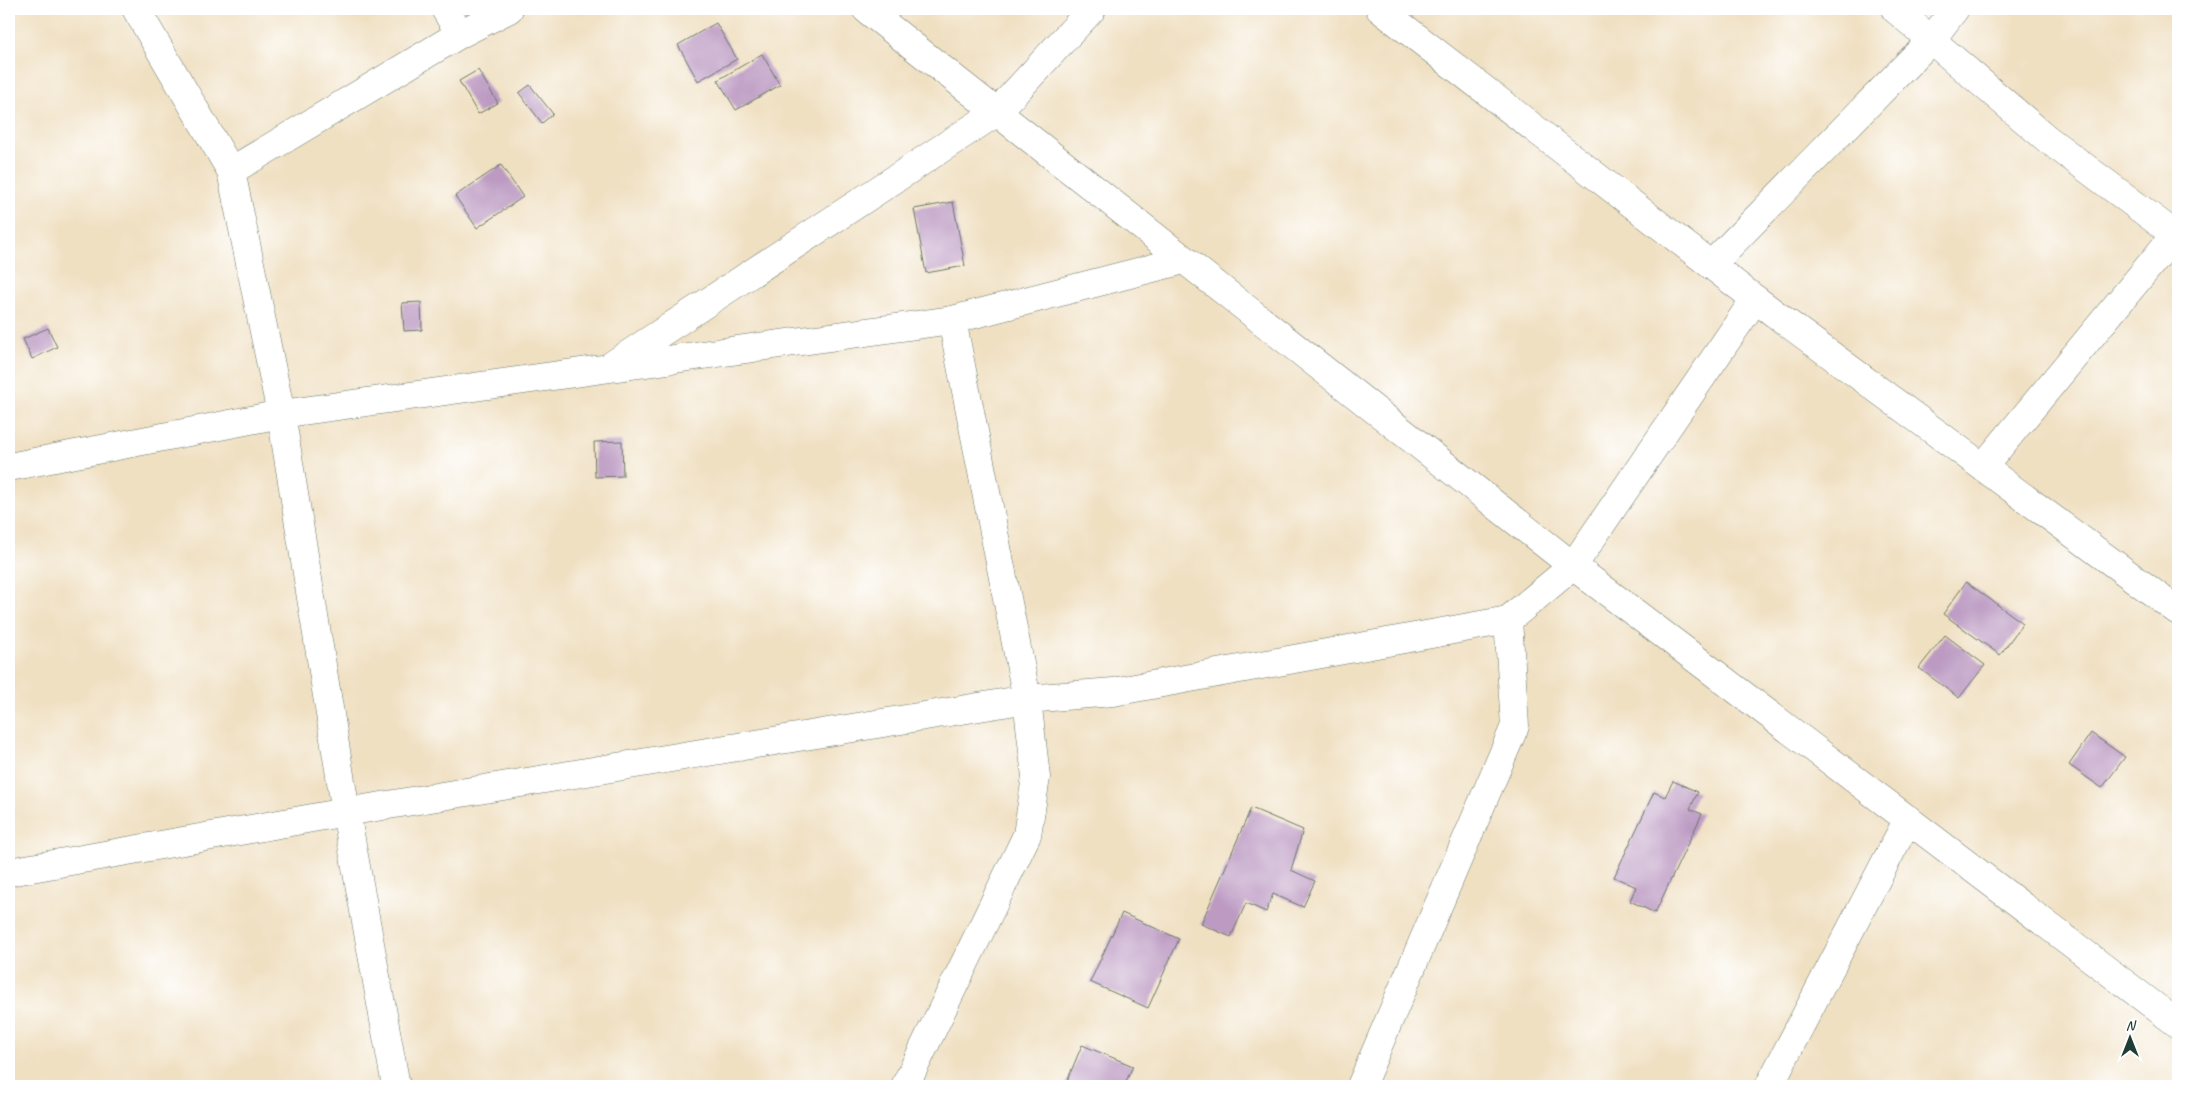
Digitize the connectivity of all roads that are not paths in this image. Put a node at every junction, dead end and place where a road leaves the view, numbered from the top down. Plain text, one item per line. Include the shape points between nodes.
1 (136, 9) edge
2 (444, 9) edge
3 (509, 9) edge
4 (866, 9) edge
5 (1092, 9) edge
6 (1380, 9) edge
7 (1895, 9) edge
8 (1955, 9) edge
9 (460, 34) junction
10 (1932, 39) junction
11 (997, 112) junction
12 (230, 171) junction
13 (2177, 234) edge
14 (1184, 260) junction
15 (1711, 265) junction
16 (1755, 300) junction
17 (952, 320) junction
18 (606, 368) junction
19 (281, 414) junction
20 (9, 467) edge
21 (1983, 467) junction
22 (1573, 566) junction
23 (2178, 611) edge
24 (1508, 620) junction
25 (1027, 699) junction
26 (346, 812) junction
27 (1908, 819) junction
28 (9, 872) edge
29 (2178, 1024) edge
30 (396, 1086) edge
31 (905, 1086) edge
32 (1362, 1086) edge
33 (1769, 1086) edge

1 - 12 street
2 - 9 street
3 - 9 street
4 - 11 street
5 - 11 street
6 - 15 street
7 - 10 street
8 - 10 street
9 - 12 street
10 - 13 street via 2046,138
10 - 15 street
11 - 14 street
11 - 18 street
12 - 19 street
13 - 21 street
14 - 17 street
14 - 22 street
15 - 16 street
16 - 21 street
16 - 22 street
17 - 18 street
17 - 25 street
18 - 19 street
19 - 20 street
19 - 26 street
21 - 23 street
22 - 24 street
22 - 27 street
24 - 25 street via 1114,692
24 - 32 street via 1515,726
25 - 26 street
25 - 31 street via 1036,777 1027,835
26 - 28 street
26 - 30 street
27 - 29 street
27 - 33 street

